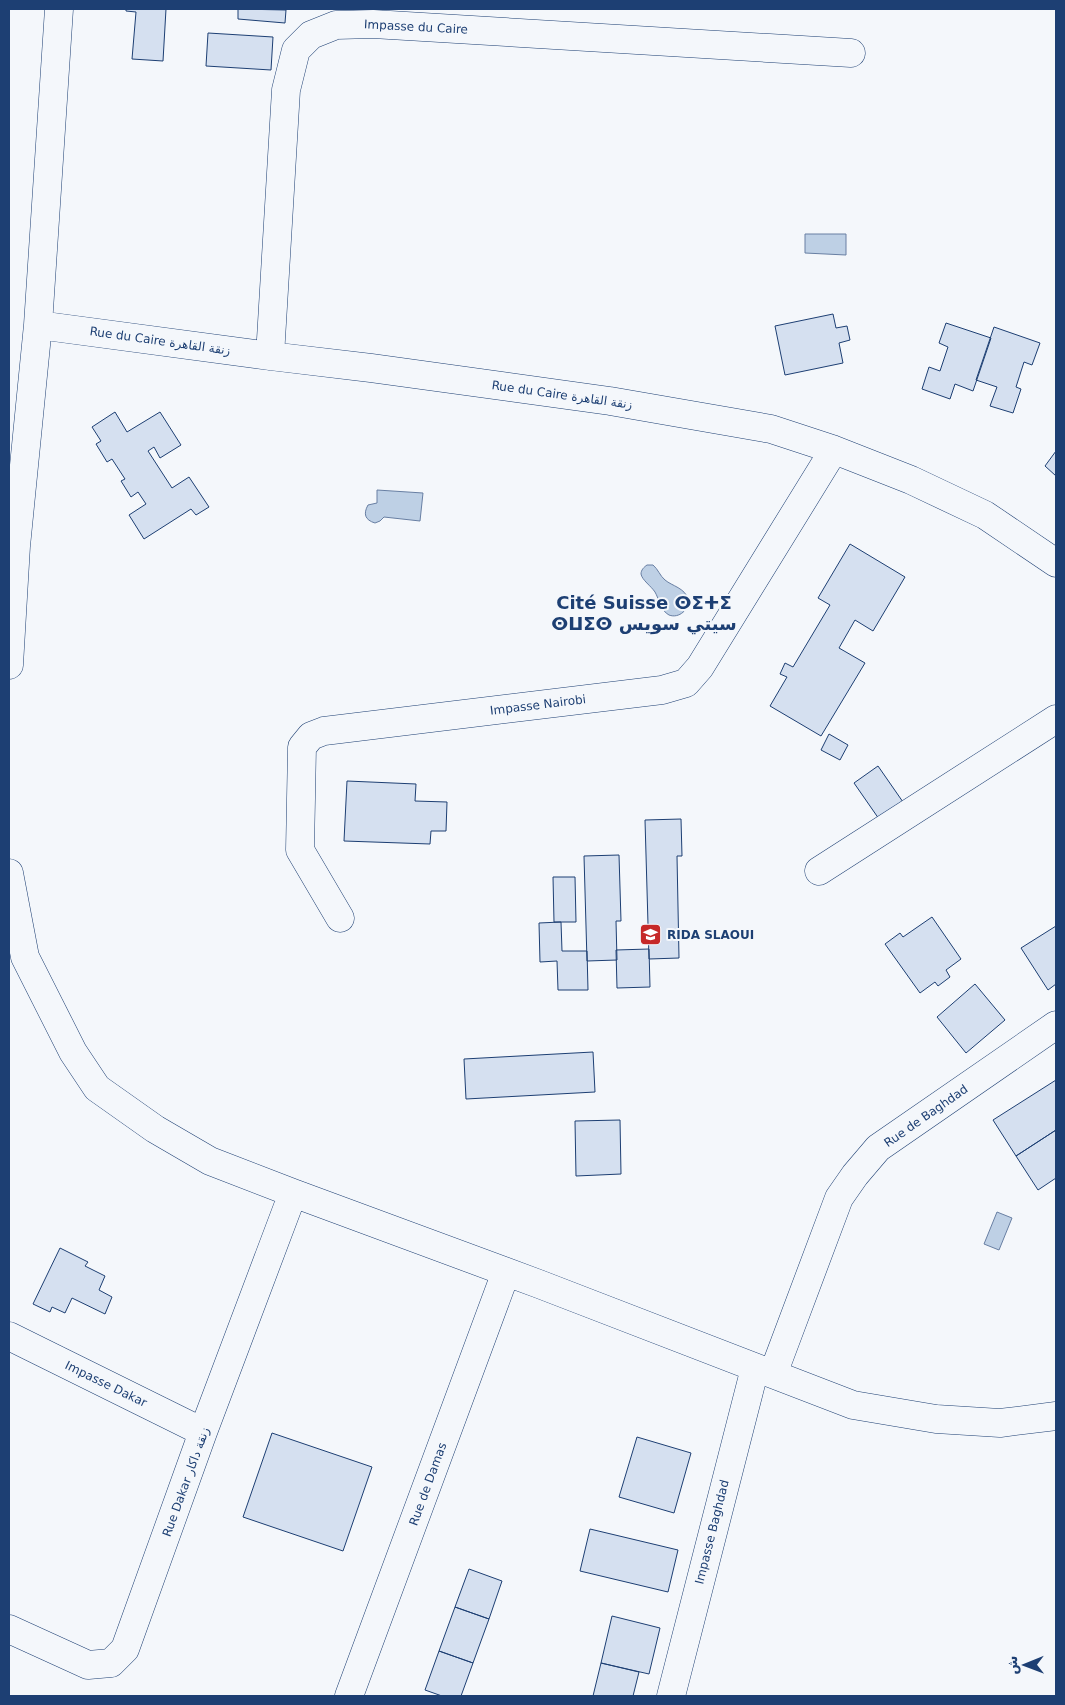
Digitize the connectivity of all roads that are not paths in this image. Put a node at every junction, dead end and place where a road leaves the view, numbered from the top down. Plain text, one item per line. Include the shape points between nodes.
1 (59, 9) edge
2 (851, 53) dead end
3 (38, 325) junction
4 (270, 356) junction
5 (832, 448) junction
6 (12, 546) edge
7 (1056, 562) edge
8 (9, 666) edge
9 (1056, 719) edge
10 (819, 871) dead end
11 (9, 874) edge
12 (340, 918) dead end
13 (1056, 1025) edge
14 (293, 1193) junction
15 (506, 1272) junction
16 (9, 1336) edge
17 (764, 1371) junction
18 (1056, 1416) edge
19 (203, 1432) junction
20 (9, 1629) edge
21 (349, 1696) edge
22 (671, 1696) edge

1 - 3 street
2 - 4 street, Impasse du Caire via 374,24 336,25 311,35 296,50 286,90
3 - 4 street, Rue du Caire زنقة القاهرة
3 - 6 street
4 - 5 street, Rue du Caire زنقة القاهرة via 610,401 771,429
5 - 7 street, Rue du Caire زنقة القاهرة via 985,515
5 - 12 street, Impasse Nairobi via 700,667 686,683 662,690 324,731 311,736 302,747 300,850
6 - 8 street
9 - 10 street
11 - 14 street via 25,957 72,1052 97,1088 155,1129 210,1160
13 - 17 street, Rue de Baghdad via 878,1148 855,1175 839,1198
14 - 15 street
14 - 19 street, Rue Dakar زنقة داكار
15 - 17 street
15 - 21 street, Rue de Damas
16 - 19 street, Impasse Dakar
17 - 18 street via 853,1405 936,1419 1000,1423
17 - 22 street, Impasse Baghdad
19 - 20 street, Rue Dakar زنقة داكار via 126,1649 111,1663 88,1665

